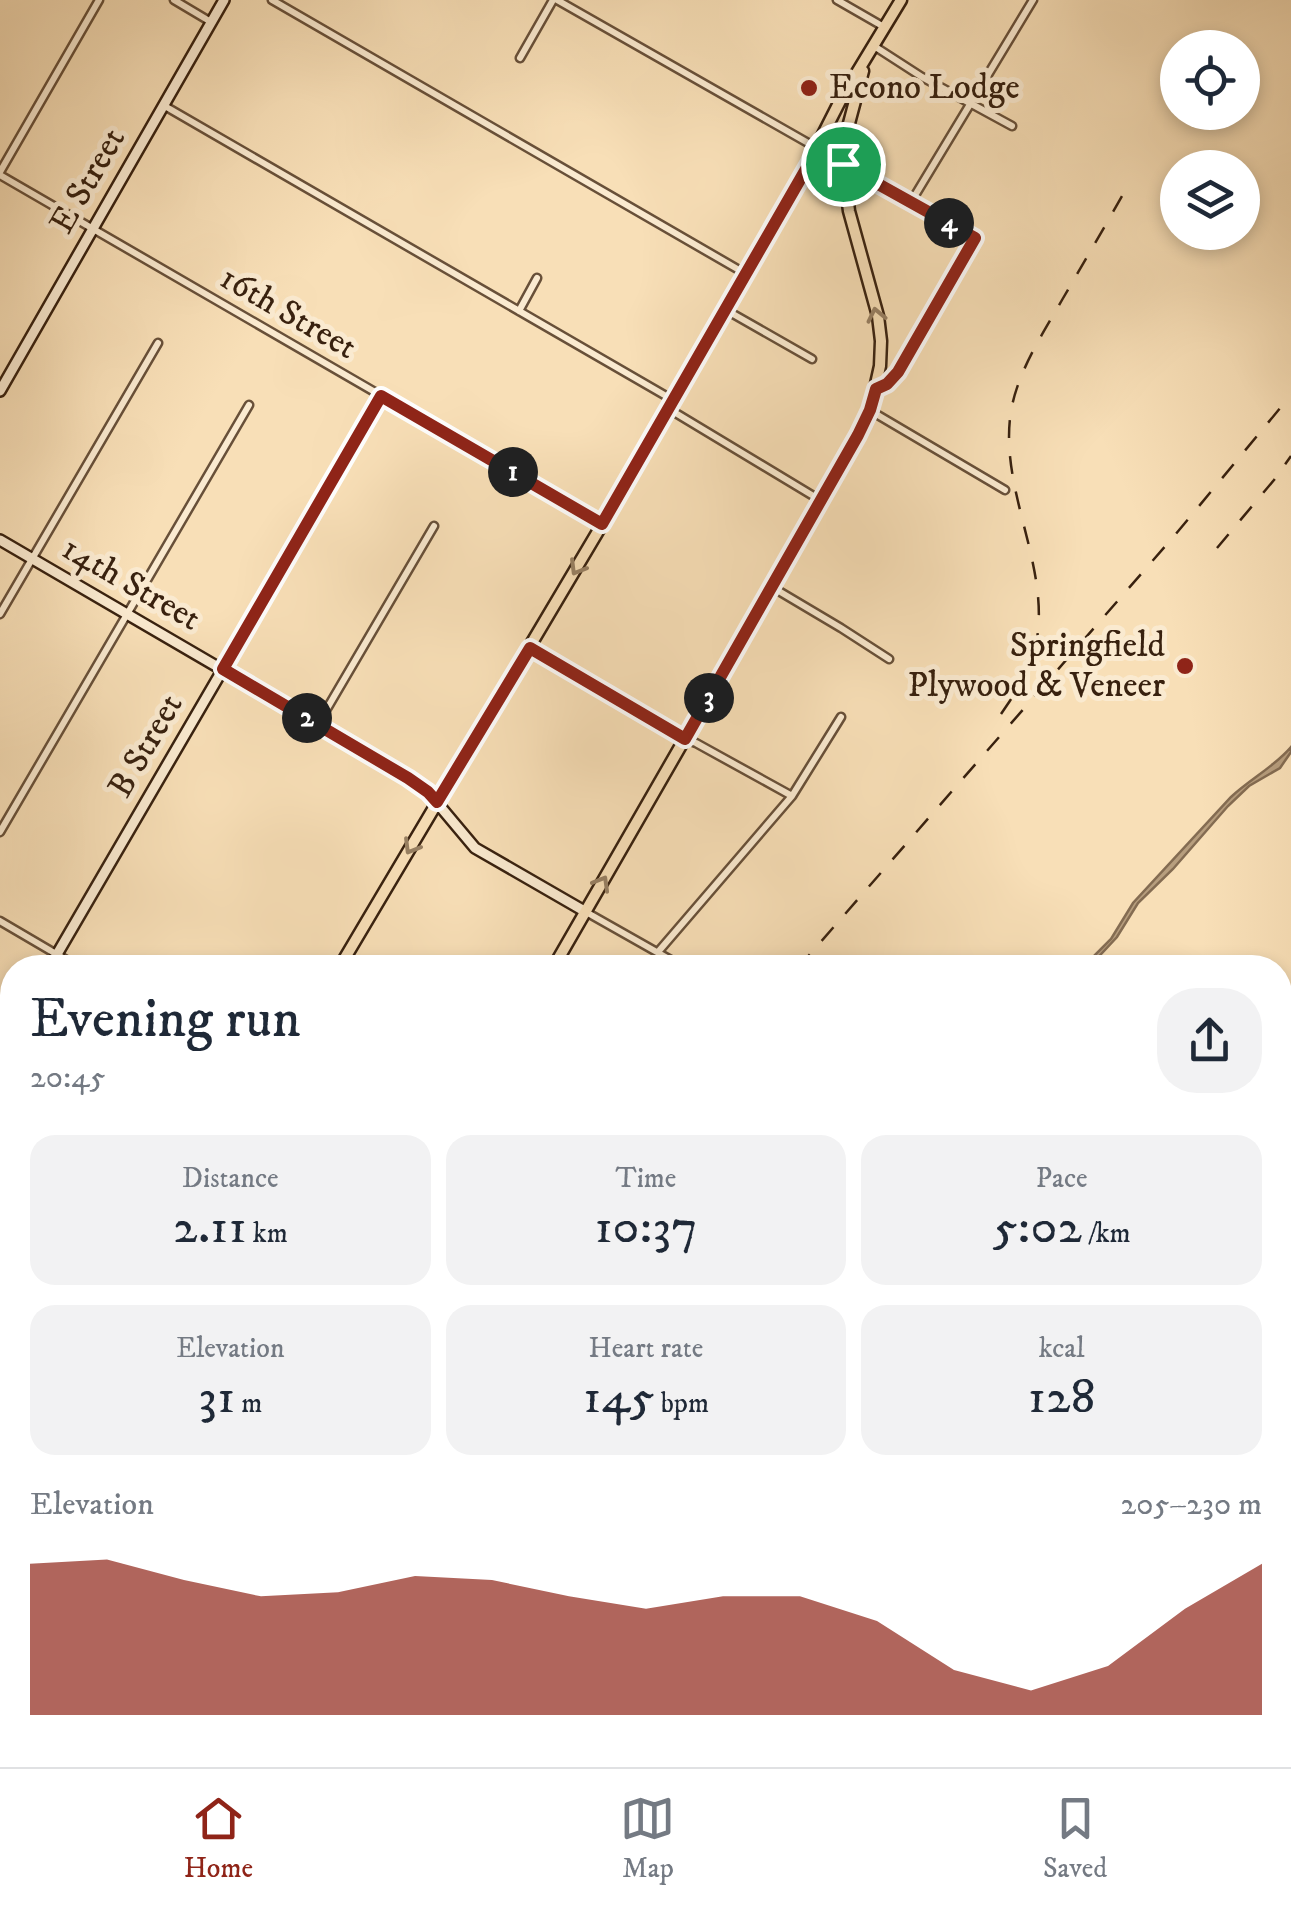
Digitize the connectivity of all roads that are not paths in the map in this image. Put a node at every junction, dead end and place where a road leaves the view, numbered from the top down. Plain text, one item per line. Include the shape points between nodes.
1 (99, 0) edge
2 (174, 0) edge
3 (224, 0) edge
4 (272, 0) edge
5 (555, 0) edge
6 (837, 0) edge
7 (901, 0) edge
8 (1022, 0) edge
9 (1031, 2) edge
10 (211, 22) junction
11 (885, 28) junction
12 (874, 46) junction
13 (520, 58) dead end
14 (866, 59) junction
15 (970, 103) junction
16 (163, 105) junction
17 (1012, 126) dead end
18 (817, 150) junction
19 (843, 164) junction
20 (0, 173) edge
21 (911, 202) junction
22 (92, 229) junction
23 (746, 274) junction
24 (538, 278) dead end
25 (519, 310) junction
26 (726, 310) junction
27 (158, 343) dead end
28 (812, 359) dead end
29 (876, 389) junction
30 (0, 390) edge
31 (381, 396) junction
32 (248, 405) dead end
33 (672, 405) junction
34 (870, 410) junction
35 (1005, 490) dead end
36 (820, 500) junction
37 (602, 524) junction
38 (434, 526) dead end
39 (0, 540) edge
40 (32, 558) junction
41 (772, 588) junction
42 (0, 614) edge
43 (127, 614) junction
44 (530, 648) junction
45 (889, 659) dead end
46 (223, 669) junction
47 (841, 717) dead end
48 (318, 724) junction
49 (685, 739) junction
50 (792, 796) junction
51 (437, 802) junction
52 (0, 832) edge
53 (586, 912) junction
54 (0, 921) edge
55 (658, 952) junction
56 (57, 954) joint
57 (347, 955) edge
58 (561, 955) edge
59 (663, 955) edge

1 - 20 street
2 - 10 street
3 - 10 street, E Street
4 - 23 street
5 - 13 street
5 - 18 street
6 - 11 street
7 - 11 main road
8 - 9 street
9 - 15 street
10 - 16 street, E Street
11 - 12 main road
12 - 14 main road
12 - 15 street
14 - 18 main road
14 - 19 main road
15 - 17 street
15 - 21 street
16 - 22 street, E Street
16 - 25 street
18 - 19 street
18 - 23 main road
19 - 21 street
29 -> 19 main road via 878,316 848,211
20 - 22 street, 16th Street
21 - 29 street via 975,238 898,372
22 - 30 street, E Street
22 - 31 street, 16th Street
23 - 26 main road
24 - 25 street
25 - 33 street
26 - 28 street
26 - 33 main road
27 - 40 street
29 - 34 main road
31 - 37 street, 16th Street
31 - 46 street, B Street
32 - 43 street
33 - 36 street
33 - 37 main road
34 - 35 street
34 - 36 main road
36 - 41 main road
37 -> 44 main road
38 - 48 street
39 - 40 street, 14th Street
40 - 42 street
40 - 43 street, 14th Street
41 - 45 street
41 - 49 main road
43 - 46 street, 14th Street
43 - 52 street
44 - 49 street
44 - 51 main road
46 - 48 street, 14th Street
46 - 56 street, B Street
47 - 50 street
48 - 51 street, 14th Street
49 - 50 street
53 -> 49 main road
50 - 55 street
51 - 53 street, 14th Street via 475,848
51 -> 57 main road
53 - 55 street
53 - 58 main road
54 - 56 street
55 - 59 street

